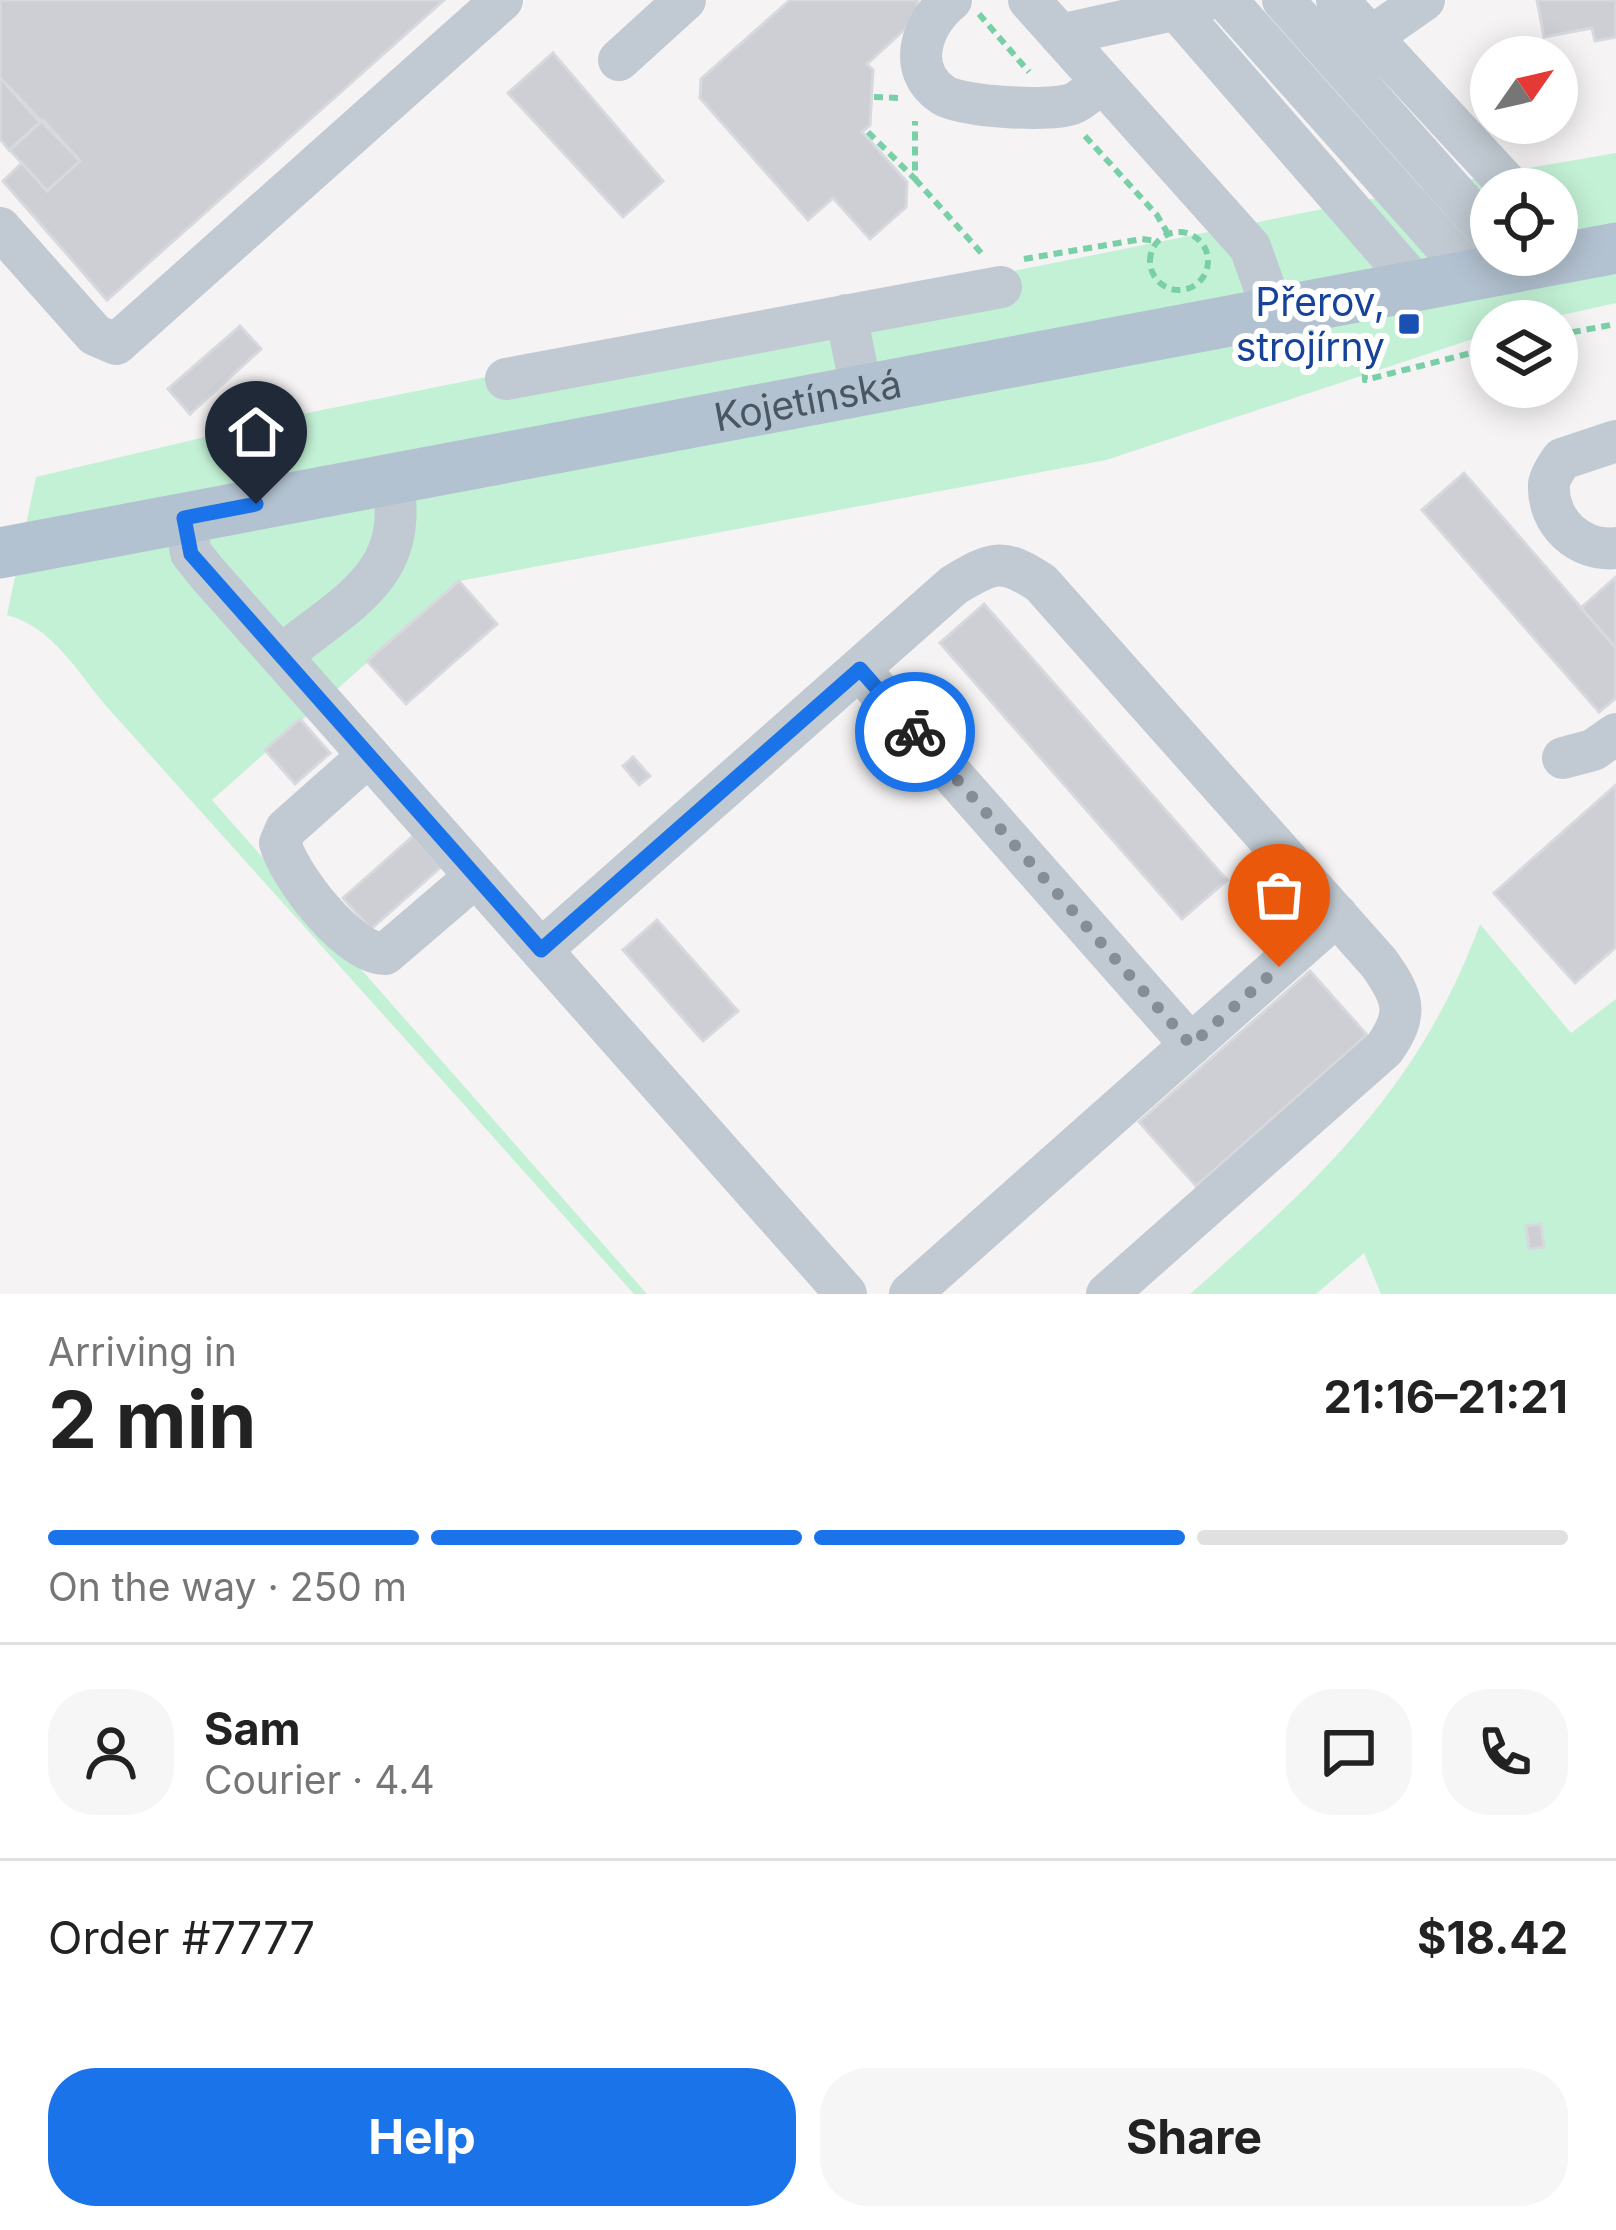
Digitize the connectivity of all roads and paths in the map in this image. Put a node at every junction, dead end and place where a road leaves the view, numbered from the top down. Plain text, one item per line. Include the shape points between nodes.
1 (502, 0) edge
2 (685, 0) edge
3 (950, 0) edge
4 (1029, 0) edge
5 (1222, 0) edge
6 (1283, 0) edge
7 (1337, 0) edge
8 (1424, 0) edge
9 (1175, 9) junction
10 (1060, 35) junction
11 (1372, 37) junction
12 (619, 60) dead end
13 (1102, 82) junction
14 (874, 97) dead end
15 (916, 99) dead end
16 (915, 119) dead end
17 (868, 132) dead end
18 (1493, 168) edge
19 (915, 179) junction
20 (1470, 188) edge
21 (1470, 201) edge
22 (0, 228) edge
23 (1207, 268) joint
24 (1470, 270) edge
25 (996, 276) joint
26 (1415, 284) junction
27 (1274, 310) junction
28 (846, 315) junction
29 (1616, 323) edge
30 (1578, 331) edge
31 (1368, 332) dead end
32 (1470, 353) edge
33 (506, 379) dead end
34 (861, 388) junction
35 (1616, 441) edge
36 (392, 479) junction
37 (184, 518) junction
38 (1616, 548) edge
39 (3, 550) edge
40 (281, 656) junction
41 (860, 669) junction
42 (1616, 734) edge
43 (368, 757) junction
44 (1563, 758) dead end
45 (475, 877) junction
46 (1337, 916) junction
47 (541, 950) junction
48 (1191, 1045) junction
49 (846, 1294) edge
50 (910, 1294) edge
51 (1107, 1294) edge

1 - 22 lane via 116,344 95,335
2 - 12 lane
3 - 13 lane via 922,41 922,68 945,96 1059,106
4 - 10 lane
5 - 9 lane
5 - 21 lane
6 - 20 lane
7 - 11 lane
8 - 11 lane
9 - 10 lane
9 - 26 lane
10 - 13 lane
11 - 18 lane
13 - 27 lane via 1250,247
14 - 15 path
16 - 19 path
17 - 19 path
19 - 25 path
23 - 23 path via 1197,284 1169,288 1154,277 1149,258 1165,235 1184,232 1205,248
24 - 26 main road, Kojetínská
25 - 28 lane
26 - 27 main road, Kojetínská
27 - 34 main road, Kojetínská
28 - 33 lane
28 - 34 lane
29 - 30 path
31 - 32 path via 1365,380
34 - 36 main road, Kojetínská
35 - 38 lane via 1562,459 1549,481 1554,513 1577,541
36 - 37 main road, Kojetínská
36 - 40 lane via 396,532 376,578
37 - 39 main road, Kojetínská
37 - 40 lane via 191,554
40 - 43 lane
41 - 46 lane via 954,585 983,568 1015,565 1041,583
41 - 47 lane
41 - 48 lane
42 - 44 lane
43 - 45 lane
43 - 45 lane via 286,829 280,843 296,879 359,948 385,954
45 - 47 lane
46 - 48 lane
46 - 51 lane via 1394,985 1400,1025 1384,1049
47 - 49 lane
48 - 50 lane

